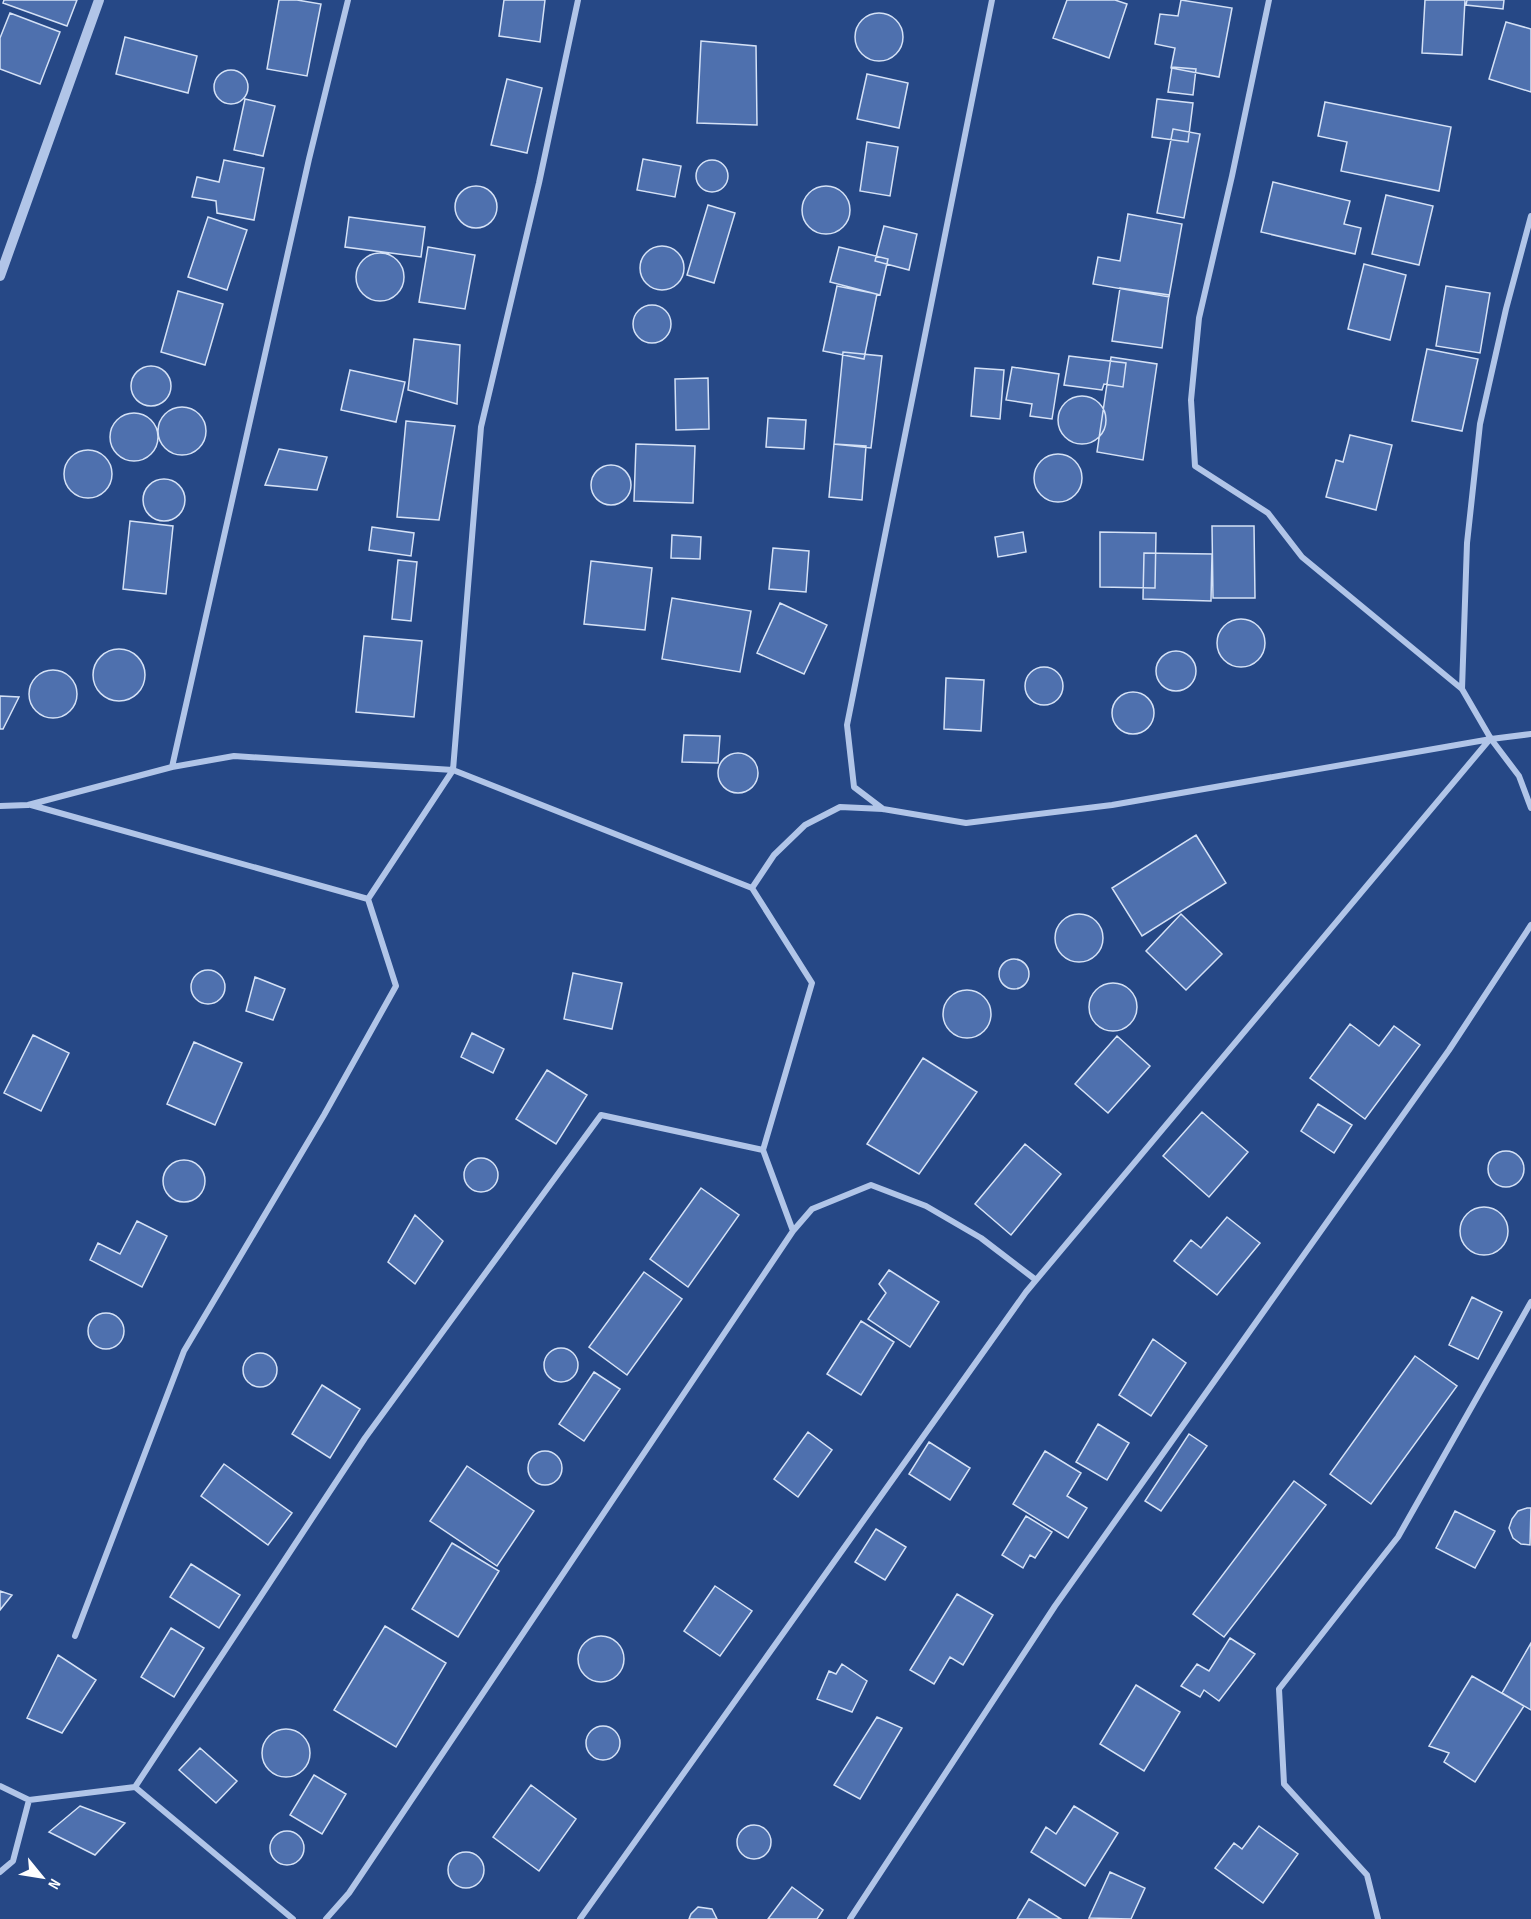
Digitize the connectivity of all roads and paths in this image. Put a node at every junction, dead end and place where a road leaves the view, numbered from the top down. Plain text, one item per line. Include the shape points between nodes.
1 (99, 0) edge
2 (348, 0) edge
3 (578, 0) edge
4 (992, 0) edge
5 (1269, 0) edge
6 (1531, 216) edge
7 (0, 276) edge
8 (1462, 689) junction
9 (1531, 734) edge
10 (1491, 739) junction
11 (172, 767) junction
12 (453, 770) junction
13 (28, 804) junction
14 (0, 806) edge
15 (1531, 808) edge
16 (884, 809) junction
17 (752, 888) junction
18 (368, 899) junction
19 (1531, 925) edge
20 (763, 1150) junction
21 (793, 1231) junction
22 (1036, 1280) junction
23 (1531, 1302) edge
24 (75, 1636) dead end
25 (0, 1786) edge
26 (135, 1787) junction
27 (29, 1800) junction
28 (0, 1872) edge
29 (293, 1919) edge
30 (326, 1919) edge
31 (580, 1919) edge
32 (850, 1919) edge
33 (1378, 1919) edge

1 - 7 street
2 - 11 street
3 - 12 street via 481,427
4 - 16 street via 847,725 854,787
5 - 8 street via 1199,318 1191,400 1195,465 1268,513 1302,557
6 - 8 street via 1480,424 1467,543
8 - 10 street
9 - 10 street
10 - 15 street via 1519,777
10 - 16 street via 1112,805 966,823
10 - 22 street
11 - 12 street via 234,756
11 - 13 street
12 - 17 street
12 - 18 street
13 - 14 street
13 - 18 street
16 - 17 street via 840,807 804,825 774,855
17 - 20 street via 812,983
18 - 24 street via 396,986 184,1351
19 - 32 street via 1449,1050 1055,1606
20 - 21 street
20 - 26 street via 601,1115 365,1438
21 - 22 street via 812,1209 871,1185 926,1206 981,1238
21 - 30 street via 349,1893
22 - 31 street
23 - 33 street via 1398,1537 1279,1689 1284,1784 1367,1875
25 - 27 street
26 - 27 street
26 - 29 street
27 - 28 street via 13,1861

